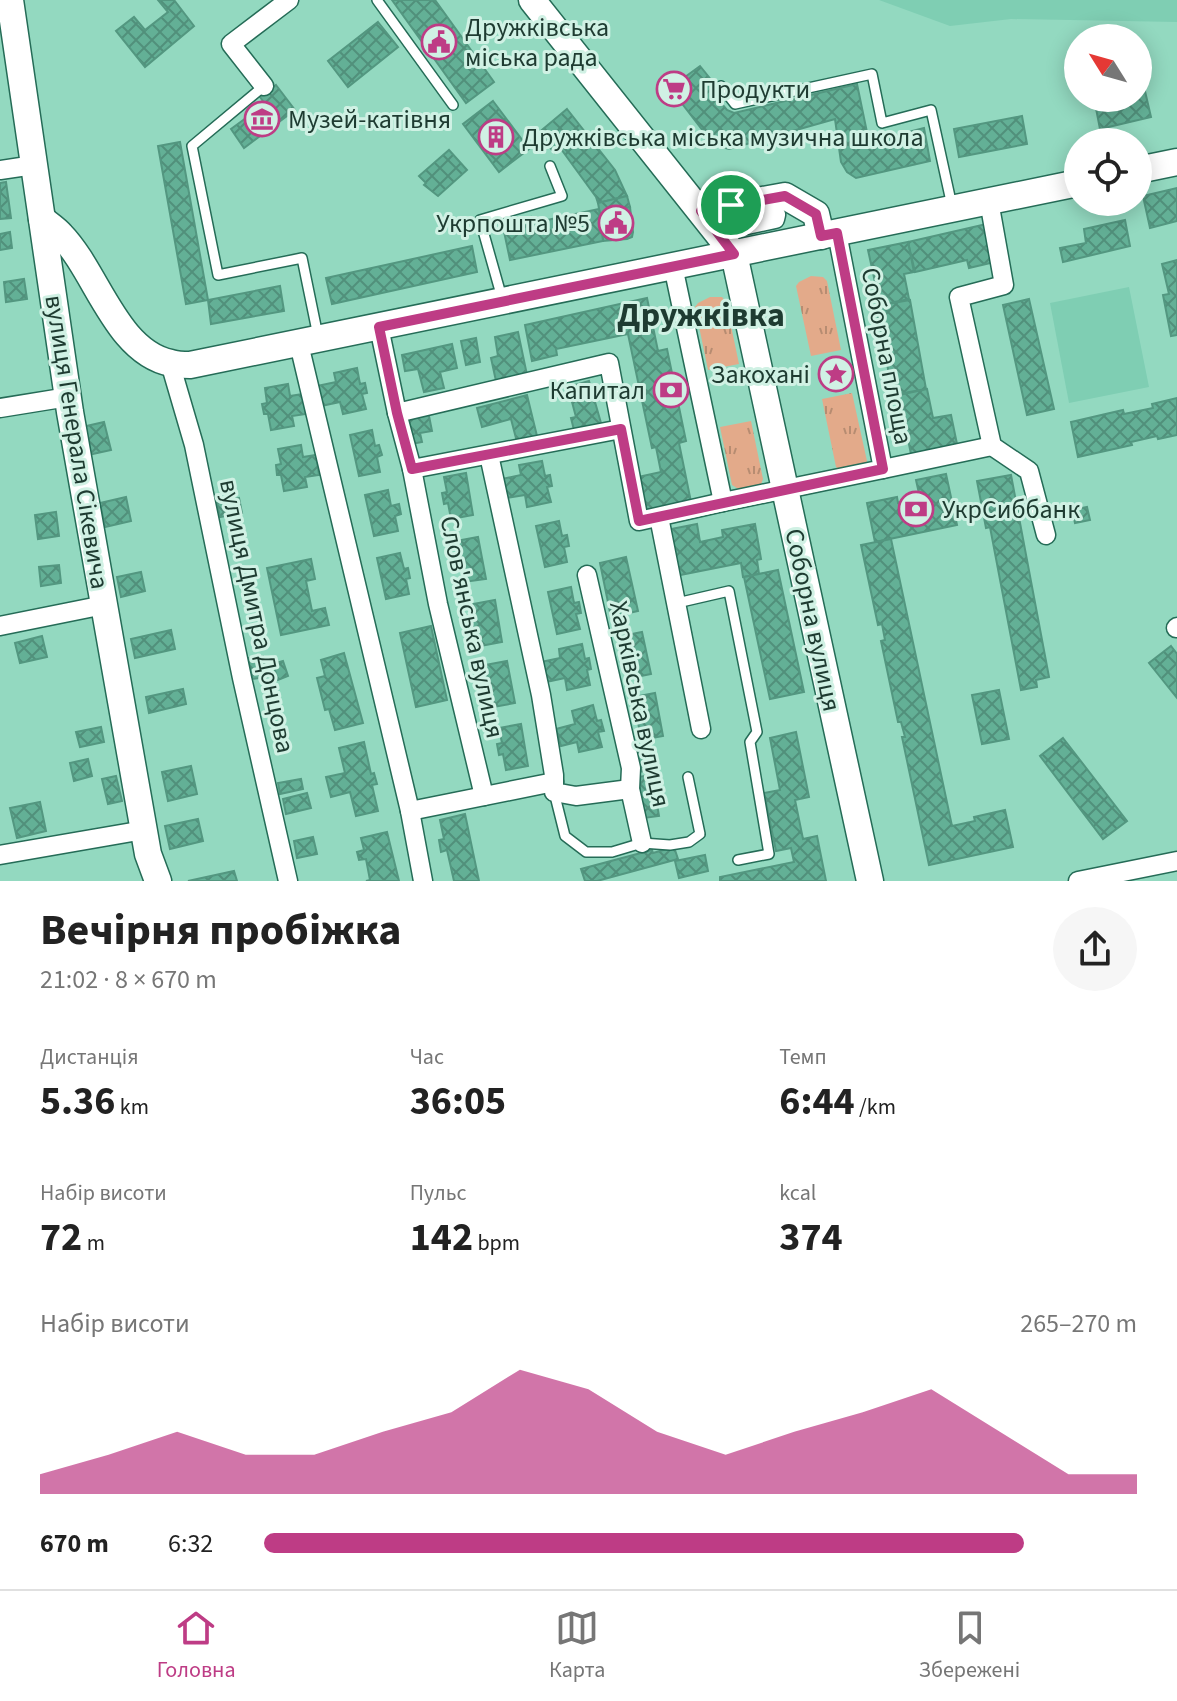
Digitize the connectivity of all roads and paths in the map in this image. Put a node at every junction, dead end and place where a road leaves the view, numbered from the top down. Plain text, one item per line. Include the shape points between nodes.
1 (10, 0) edge
2 (289, 0) edge
3 (377, 0) edge
4 (532, 0) edge
5 (7, 33) edge
6 (264, 86) joint
7 (721, 86) dead end
8 (453, 105) dead end
9 (1177, 162) edge
10 (34, 165) junction
11 (550, 166) dead end
12 (1152, 167) edge
13 (0, 170) edge
14 (1064, 186) edge
15 (989, 201) junction
16 (953, 209) junction
17 (701, 211) junction
18 (42, 219) junction
19 (829, 235) junction
20 (734, 254) junction
21 (673, 266) junction
22 (503, 301) junction
23 (379, 327) junction
24 (309, 342) junction
25 (170, 363) junction
26 (68, 397) junction
27 (0, 408) edge
28 (397, 413) junction
29 (621, 429) junction
30 (992, 446) junction
31 (489, 455) junction
32 (412, 469) junction
33 (883, 469) junction
34 (785, 490) junction
35 (723, 502) junction
36 (654, 518) junction
37 (1046, 535) dead end
38 (587, 575) dead end
39 (677, 603) junction
40 (104, 605) junction
41 (0, 626) edge
42 (701, 729) dead end
43 (688, 777) dead end
44 (554, 787) junction
45 (630, 789) junction
46 (484, 796) junction
47 (410, 811) junction
48 (144, 830) junction
49 (642, 843) junction
50 (0, 855) edge
51 (738, 860) dead end
52 (1176, 864) edge
53 (158, 881) edge
54 (288, 881) edge
55 (423, 881) edge
56 (870, 881) edge
57 (1078, 881) edge

1 - 5 street, вулиця Генерала Сікевича
2 - 6 street via 231,44
3 - 8 lane
4 - 17 street, Соборна вулиця
5 - 10 street, вулиця Генерала Сікевича
6 - 24 lane via 192,146 218,275 302,258
7 - 16 lane via 735,104 872,74 882,123 931,110
9 - 12 street
10 - 13 street
10 - 18 street, вулиця Генерала Сікевича
11 - 22 lane via 562,196 480,220
14 - 15 street
15 - 16 street
15 - 30 street via 1004,285 959,297
16 - 19 street
17 - 19 street via 785,196 816,214
17 - 20 street, Соборна вулиця
18 - 25 street via 78,257 127,335
18 - 26 street, вулиця Генерала Сікевича
19 - 20 street
19 - 33 street, Соборна площа
20 - 21 street
20 - 34 street, Соборна вулиця
21 - 22 street
21 - 35 street
22 - 23 street
23 - 24 street
23 - 28 street, Слов'янська вулиця
24 - 25 street via 190,365
24 - 47 street
25 - 54 street, вулиця Дмитра Донцова via 194,445
26 - 27 street
26 - 40 street, вулиця Генерала Сікевича
28 - 29 street, Харківська вулиця via 609,363
28 - 32 street, Слов'янська вулиця
29 - 31 street
29 - 36 street, Харківська вулиця via 639,521
30 - 33 street
30 - 37 street via 1029,471
31 - 32 street
31 - 44 street via 541,695
32 - 46 street, Слов'янська вулиця
33 - 34 street, Соборна площа
34 - 35 street, Соборна площа
34 - 56 street, Соборна вулиця
35 - 36 street, Соборна площа
36 - 39 street, Харківська вулиця
38 - 45 street, Харківська вулиця via 631,768
39 - 42 street, Харківська вулиця
39 - 51 lane via 729,591 757,732 750,742 769,854
40 - 41 street
40 - 48 street, вулиця Генерала Сікевича
43 - 49 lane via 700,834 670,845
44 - 45 street via 576,796
44 - 46 street
44 - 49 lane via 565,836 586,852 612,852
45 - 49 street, Харківська вулиця
46 - 47 street
47 - 55 street
48 - 50 street
48 - 53 street, вулиця Генерала Сікевича
52 - 57 street

